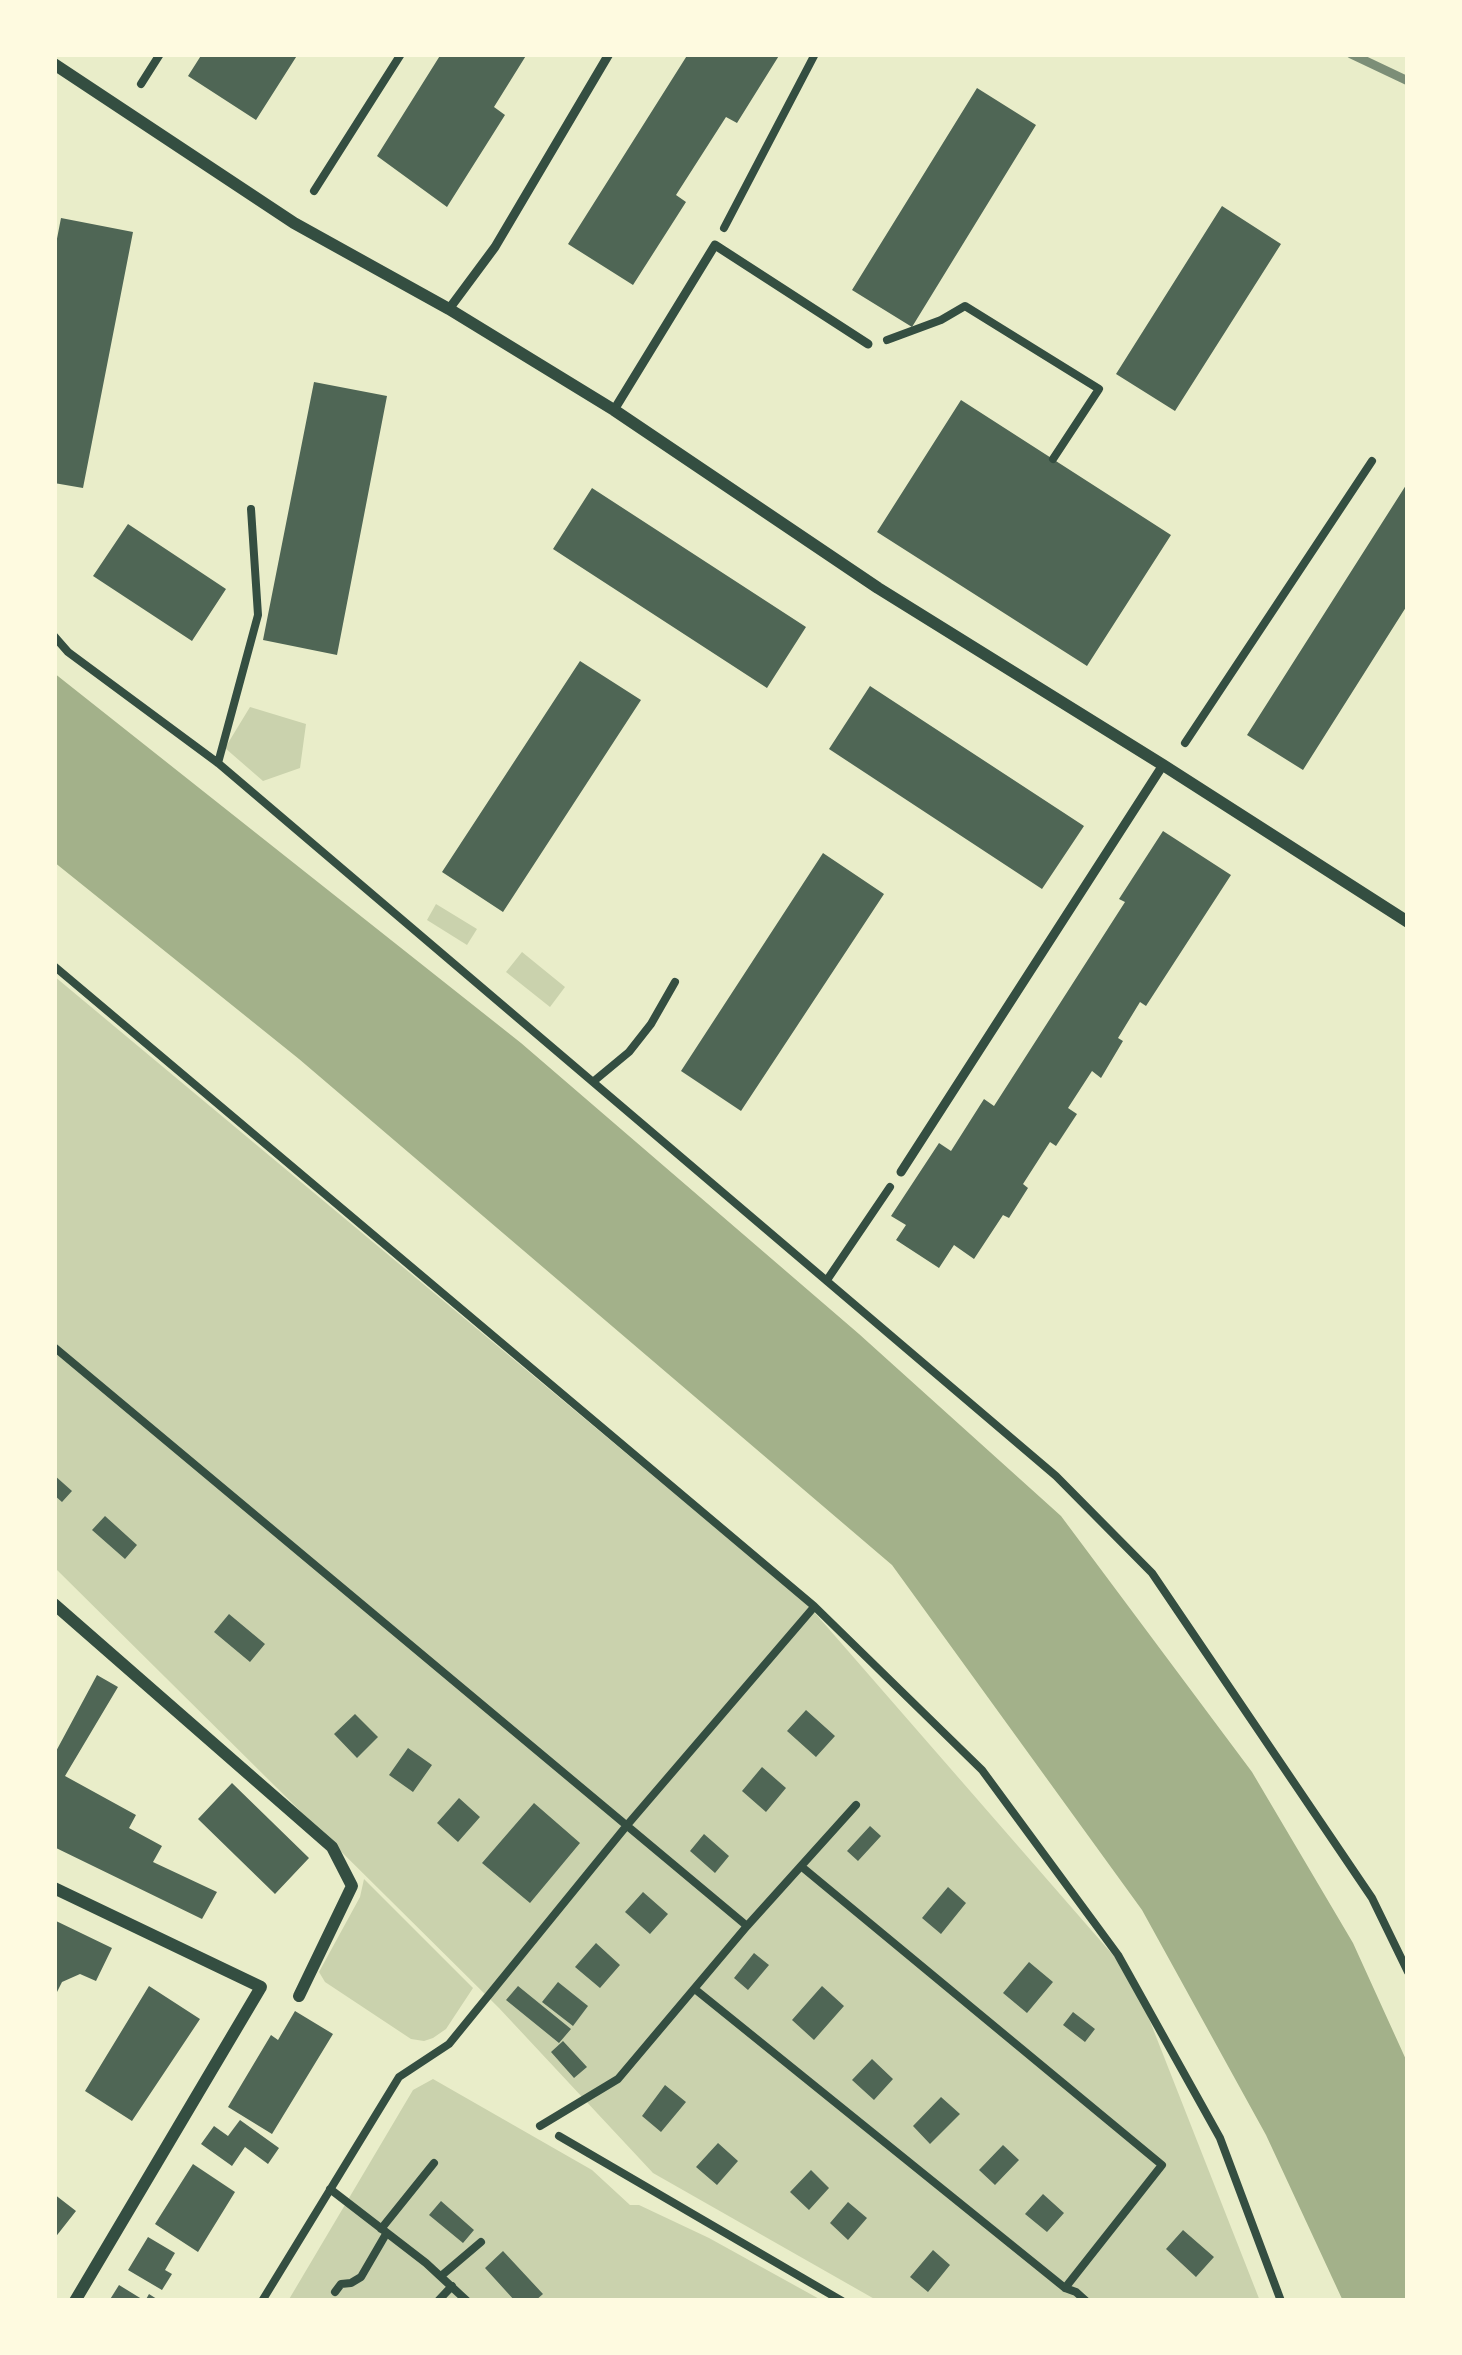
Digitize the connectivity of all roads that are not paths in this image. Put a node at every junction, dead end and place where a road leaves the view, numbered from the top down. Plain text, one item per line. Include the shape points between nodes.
1 (609, 54) edge
2 (54, 64) edge
3 (449, 308) junction
4 (868, 344) road end
5 (614, 410) junction
6 (1163, 765) junction
7 (1408, 922) edge
8 (901, 1172) road end
9 (54, 1604) edge
10 (54, 1888) edge
11 (299, 1996) dead end
12 (76, 2301) edge

1 - 3 lane
2 - 3 street via 294,224
3 - 5 street
4 - 5 lane via 715,245
5 - 6 street via 878,589
6 - 7 street
6 - 8 lane
9 - 11 street via 332,1847 352,1886
10 - 12 street via 262,1987

